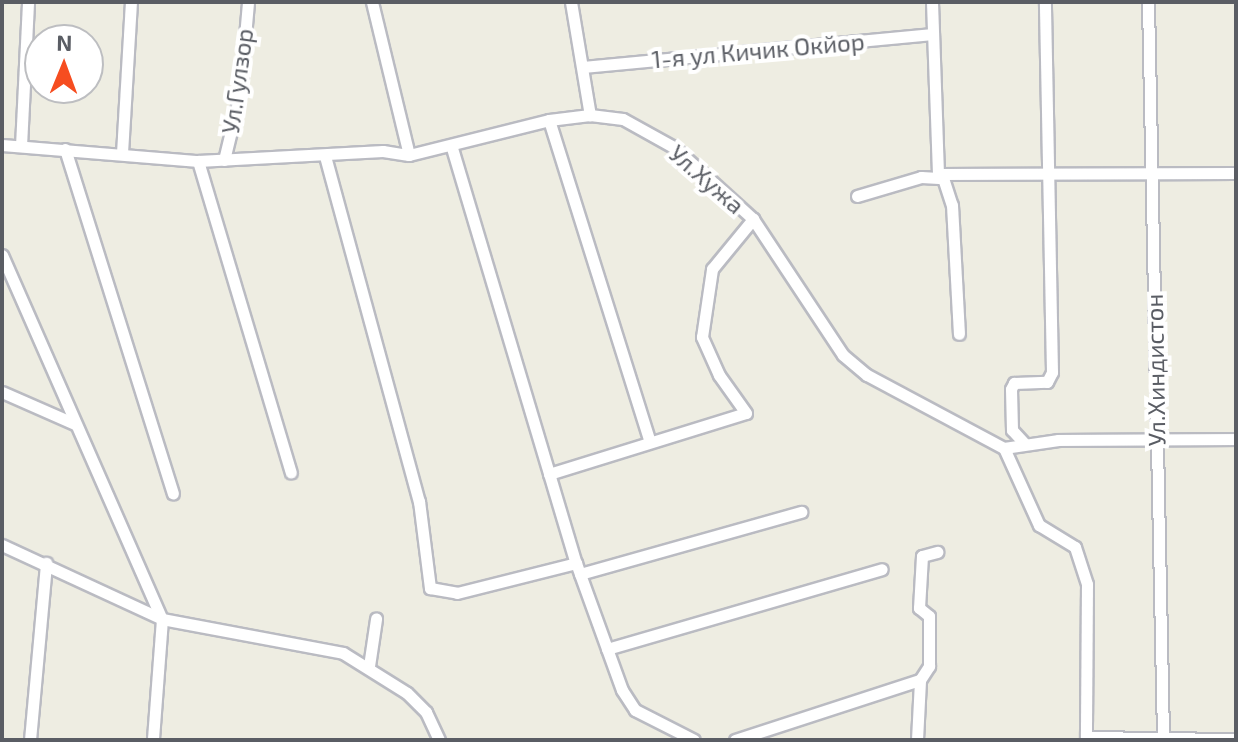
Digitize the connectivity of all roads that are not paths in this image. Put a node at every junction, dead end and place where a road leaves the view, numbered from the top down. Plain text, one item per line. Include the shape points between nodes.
1 (28, 2) edge
2 (131, 2) edge
3 (248, 2) edge
4 (372, 2) edge
5 (571, 2) edge
6 (932, 2) edge
7 (1045, 2) edge
8 (1148, 2) edge
9 (932, 34) junction
10 (583, 67) junction
11 (590, 115) junction
12 (549, 120) junction
13 (2, 145) edge
14 (21, 146) junction
15 (452, 148) junction
16 (65, 149) junction
17 (122, 153) junction
18 (409, 155) junction
19 (325, 156) junction
20 (224, 160) junction
21 (198, 161) junction
22 (1048, 171) junction
23 (1151, 172) junction
24 (1236, 173) edge
25 (938, 174) junction
26 (857, 196) dead end
27 (753, 219) junction
28 (3, 258) edge
29 (959, 334) dead end
30 (2, 392) edge
31 (75, 424) junction
32 (1236, 439) edge
33 (1156, 440) junction
34 (650, 442) junction
35 (1025, 444) junction
36 (1004, 448) junction
37 (291, 472) dead end
38 (549, 474) junction
39 (173, 493) dead end
40 (801, 512) dead end
41 (2, 545) edge
42 (937, 552) dead end
43 (46, 563) junction
44 (578, 569) junction
45 (882, 569) dead end
46 (162, 619) junction
47 (376, 619) dead end
48 (607, 649) junction
49 (369, 666) junction
50 (920, 680) junction
51 (1087, 739) edge
52 (1163, 739) edge
53 (1236, 739) edge
54 (30, 740) edge
55 (153, 740) edge
56 (439, 740) edge
57 (694, 740) edge
58 (735, 740) edge
59 (917, 740) edge

1 - 14 street
2 - 17 street
3 - 20 street, Ул.Гулзор via 240,94
4 - 18 street
5 - 10 street
6 - 9 street
7 - 22 street
8 - 23 street, Ул.Хиндистон
9 - 10 street, 1-я ул Кичик Окйор
9 - 25 street
10 - 11 street
11 - 12 street, Ул.Хужа
11 - 27 street, Ул.Хужа via 623,119 675,148
12 - 15 street, Ул.Хужа
12 - 34 street
13 - 14 street, Ул.Хужа
14 - 16 street, Ул.Хужа
15 - 18 street, Ул.Хужа
15 - 38 street
16 - 17 street, Ул.Хужа
16 - 39 street
17 - 21 street, Ул.Хужа
18 - 19 street, Ул.Хужа via 383,151
19 - 20 street, Ул.Хужа
19 - 44 street via 419,501 430,588 457,593
20 - 21 street, Ул.Хужа
21 - 37 street
22 - 23 street
22 - 25 street
22 - 35 street via 1052,372 1047,382 1014,383 1011,389 1012,430
23 - 24 street
23 - 33 street, Ул.Хиндистон
25 - 26 street
25 - 29 street via 952,205
27 - 34 street via 712,269 702,324 702,337 719,375 746,413
27 - 36 street, Ул.Хужа via 843,355 867,375
28 - 31 street
30 - 31 street
31 - 46 street
32 - 33 street
33 - 35 street
33 - 52 street, Ул.Хиндистон
34 - 38 street
35 - 36 street
36 - 51 street via 1039,525 1075,547 1087,584
38 - 44 street
40 - 44 street
41 - 43 street
42 - 50 street via 922,556 919,608 929,616 929,666
43 - 46 street
43 - 54 street
44 - 48 street
45 - 48 street
46 - 49 street via 343,653
46 - 55 street
47 - 49 street
48 - 57 street via 635,710
49 - 56 street via 426,712
50 - 58 street
50 - 59 street
51 - 52 street
52 - 53 street

